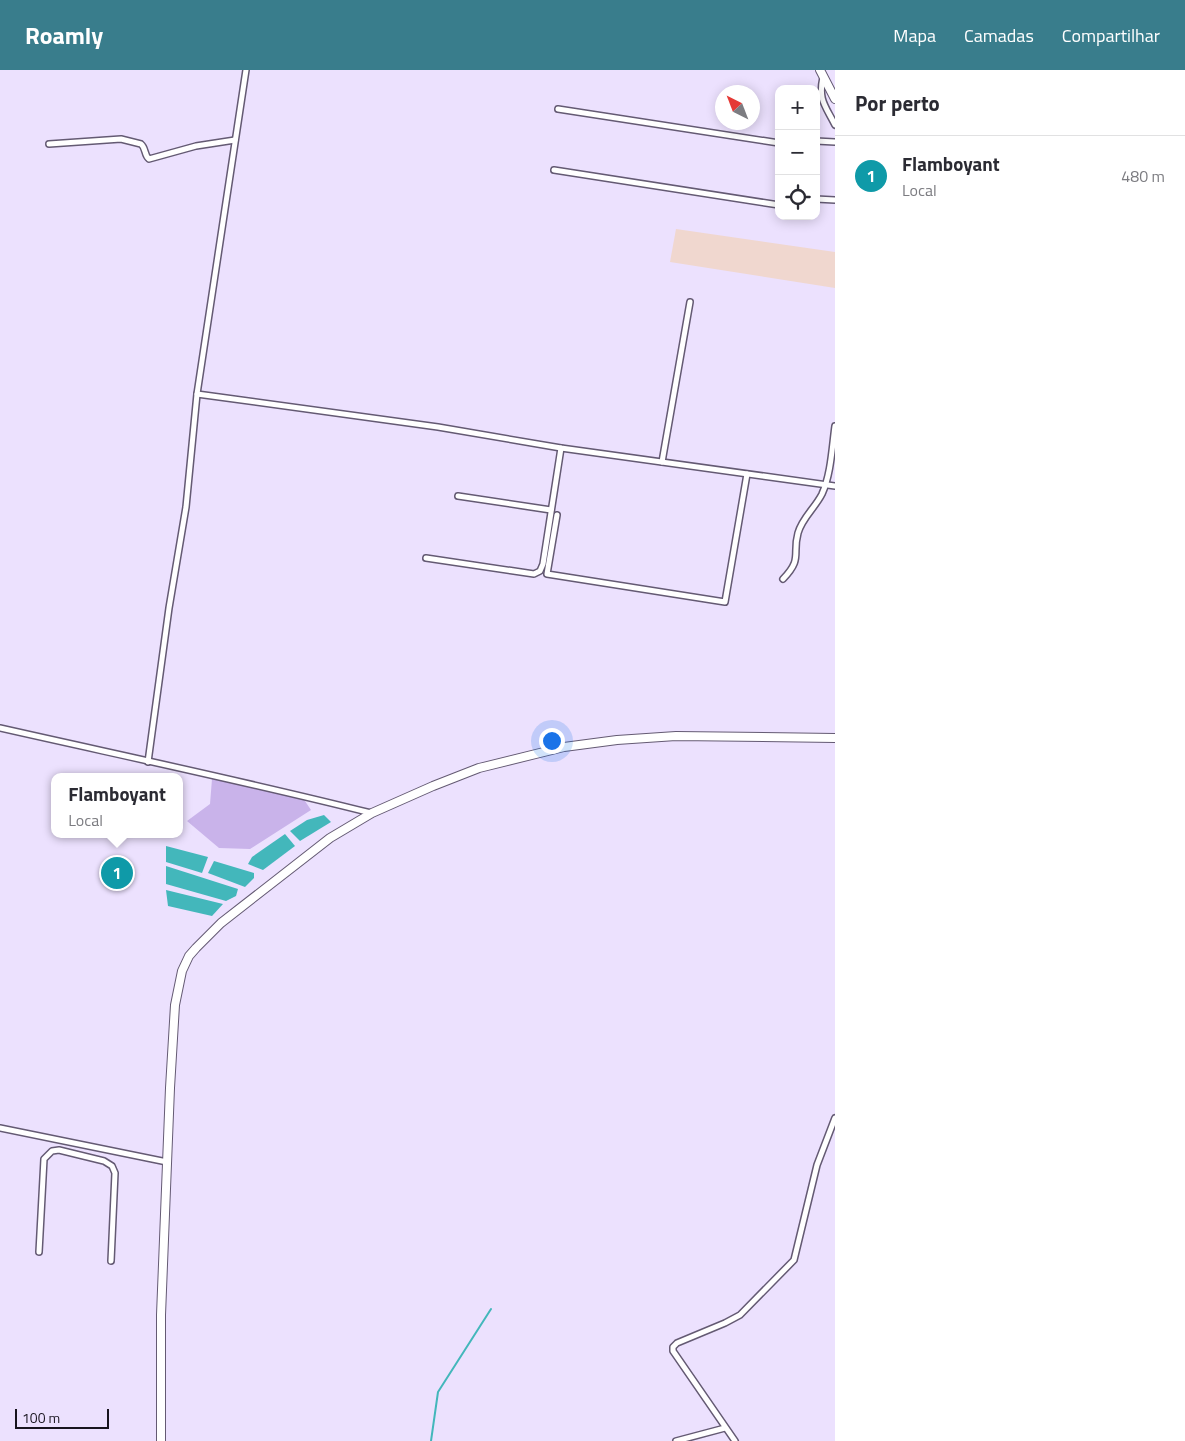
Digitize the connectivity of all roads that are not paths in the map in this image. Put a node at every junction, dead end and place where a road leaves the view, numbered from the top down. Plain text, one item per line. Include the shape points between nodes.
1 (246, 70) edge
2 (821, 73) edge
3 (835, 99) edge
4 (558, 109) dead end
5 (835, 125) edge
6 (235, 140) junction
7 (820, 141) edge
8 (775, 142) edge
9 (835, 142) edge
10 (49, 144) dead end
11 (554, 170) dead end
12 (820, 199) edge
13 (835, 200) edge
14 (775, 204) edge
15 (690, 302) dead end
16 (197, 394) junction
17 (835, 426) edge
18 (561, 448) junction
19 (662, 462) junction
20 (748, 474) junction
21 (826, 485) junction
22 (835, 486) edge
23 (458, 496) dead end
24 (551, 510) junction
25 (558, 515) dead end
26 (426, 558) dead end
27 (783, 579) dead end
28 (0, 728) edge
29 (835, 738) edge
30 (148, 762) junction
31 (372, 813) junction
32 (835, 1118) edge
33 (0, 1128) edge
34 (81, 1144) junction
35 (79, 1155) junction
36 (167, 1162) junction
37 (39, 1252) dead end
38 (111, 1261) dead end
39 (725, 1428) junction
40 (161, 1441) edge
41 (676, 1441) edge
42 (735, 1441) edge

1 - 6 street
2 - 3 street
2 - 5 street via 821,98
4 - 8 street
6 - 10 street via 196,146 149,159 141,144 120,139
6 - 16 street
7 - 9 street
11 - 14 street
12 - 13 street
15 - 19 street
16 - 18 street via 438,427
16 - 30 street via 186,507
17 - 21 street
18 - 19 street
18 - 24 street
19 - 20 street
20 - 21 street
20 - 25 street via 725,602 547,574
21 - 22 street
21 - 27 street via 816,506 803,521 796,541 795,563
23 - 24 street
24 - 26 street via 543,564 537,573
28 - 30 street
29 - 31 street via 676,736 564,747 479,768
30 - 31 street
31 - 36 street via 330,838 288,870 222,923 189,956 182,971 175,1005
32 - 39 street via 817,1165 794,1260 740,1315 673,1347
33 - 34 street
34 - 35 street
34 - 36 street
35 - 37 street via 59,1150 52,1151 44,1159
35 - 38 street via 104,1161 112,1166 115,1173
36 - 40 street via 161,1314
39 - 41 street
39 - 42 street

